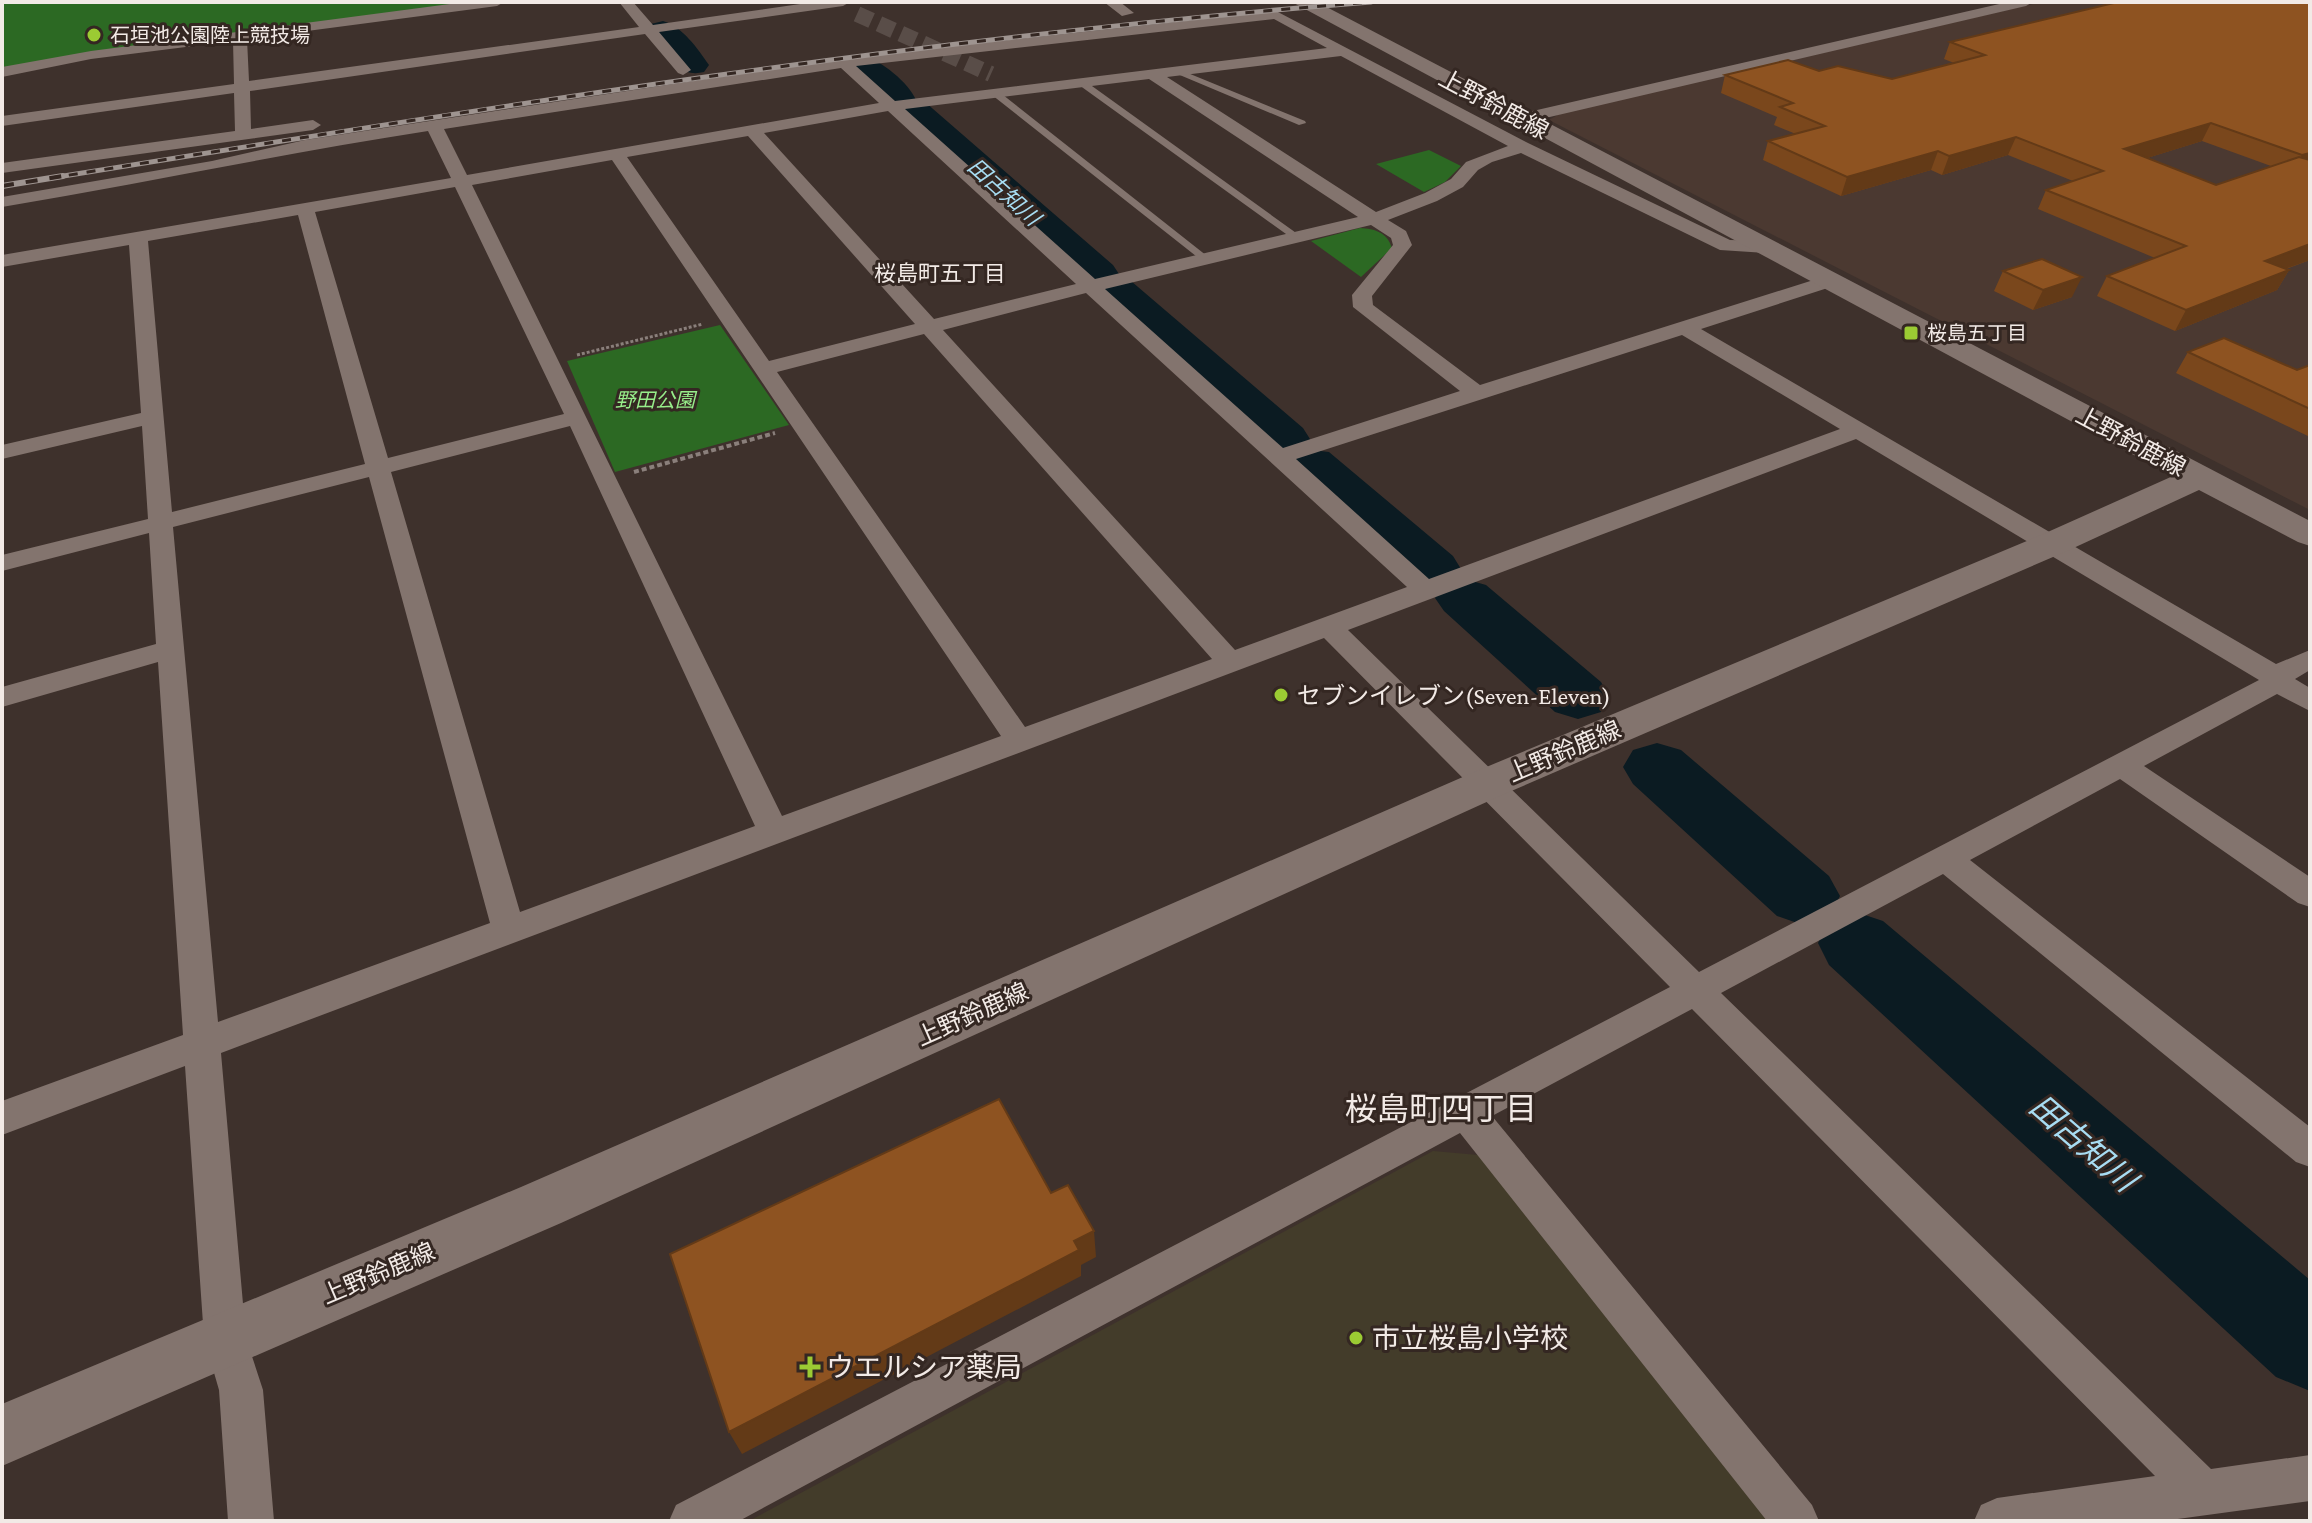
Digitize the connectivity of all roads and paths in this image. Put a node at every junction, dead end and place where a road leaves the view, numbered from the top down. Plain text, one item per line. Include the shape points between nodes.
1 (497, 2) edge
2 (626, 2) edge
3 (1111, 2) edge
4 (1253, 2) edge
5 (1302, 2) edge
6 (2026, 2) edge
7 (849, 6) tunnel mouth
8 (1206, 6) dead end
9 (1100, 16) dead end
10 (648, 29) junction
11 (240, 36) junction
12 (1342, 51) junction
13 (844, 63) junction
14 (683, 70) dead end
15 (1178, 71) junction
16 (2, 72) edge
17 (991, 74) tunnel mouth
18 (1152, 74) junction
19 (1082, 83) junction
20 (242, 86) junction
21 (1000, 93) junction
22 (892, 106) junction
23 (1520, 119) junction
24 (2, 121) edge
25 (338, 121) dead end
26 (1302, 123) dead end
27 (434, 126) junction
28 (752, 130) junction
29 (243, 135) junction
30 (1522, 147) junction
31 (616, 154) junction
32 (2, 168) edge
33 (462, 180) junction
34 (2, 202) edge
35 (305, 208) junction
36 (1373, 219) junction
37 (138, 237) junction
38 (1296, 237) junction
39 (1766, 247) junction
40 (1204, 258) junction
41 (2, 261) edge
42 (1830, 281) junction
43 (1091, 286) junction
44 (730, 318) junction
45 (1685, 328) junction
46 (928, 329) junction
47 (549, 362) junction
48 (765, 368) junction
49 (1477, 393) junction
50 (153, 417) junction
51 (576, 418) junction
52 (803, 426) junction
53 (1858, 430) junction
54 (2, 452) edge
55 (1279, 457) junction
56 (378, 468) junction
57 (2199, 477) junction
58 (607, 479) junction
59 (162, 523) junction
60 (2310, 535) edge
61 (2054, 543) junction
62 (2, 563) edge
63 (1427, 591) junction
64 (1329, 627) junction
65 (170, 649) junction
66 (2310, 659) edge
67 (1230, 662) junction
68 (2278, 682) junction
69 (2, 697) edge
70 (2310, 701) edge
71 (1020, 742) junction
72 (2120, 764) junction
73 (1487, 784) junction
74 (774, 832) junction
75 (1945, 858) junction
76 (2310, 894) edge
77 (509, 930) junction
78 (1697, 989) junction
79 (203, 1045) junction
80 (1464, 1110) junction
81 (2, 1118) edge
82 (2310, 1150) edge
83 (225, 1338) junction
84 (2, 1435) edge
85 (2310, 1478) edge
86 (2202, 1492) junction
87 (251, 1521) edge
88 (692, 1521) edge
89 (1796, 1521) edge
90 (1997, 1521) edge

1 - 11 street via 404,20
2 - 10 street
3 - 9 street via 1135,12
4 - 8 street
5 - 23 main road, 上野鈴鹿線
6 - 23 street
7 - 10 street
10 - 14 street
10 - 20 street via 414,56
11 - 16 street
11 - 20 street
12 - 13 street via 1276,15
12 - 15 street
12 - 30 street
13 - 22 street
13 - 27 street
15 - 18 street
15 - 26 lane
17 - 21 street
18 - 19 street
18 - 36 street
19 - 21 street
19 - 38 lane
20 - 24 street
20 - 29 street
21 - 22 street
21 - 40 lane
22 - 28 street
22 - 43 street
23 - 39 main road, 上野鈴鹿線
25 - 29 street
27 - 33 street
27 - 34 street
28 - 31 street
28 - 46 street
29 - 32 street
30 - 36 street via 1486,158 1457,183
30 - 39 street via 1727,246
31 - 33 street
31 - 44 street
33 - 35 street
33 - 47 street
35 - 37 street
35 - 56 street
36 - 38 street
36 - 49 street via 1399,235 1403,245 1362,295 1363,307
37 - 41 street
37 - 50 street
38 - 40 street
39 - 42 main road, 上野鈴鹿線
40 - 43 street
42 - 45 street
42 - 57 main road, 上野鈴鹿線
43 - 46 street
43 - 55 street
44 - 47 path
44 - 48 street
45 - 49 street
45 - 53 street
46 - 48 street
46 - 67 street
47 - 51 street
48 - 52 street
49 - 55 street
50 - 54 street
50 - 59 street
51 - 56 street
51 - 58 street
52 - 58 path
52 - 71 street
53 - 61 street
53 - 63 street
55 - 63 street
56 - 59 street
56 - 77 street
57 - 60 main road
57 - 61 main road, 上野鈴鹿線
58 - 74 street
59 - 62 street
59 - 65 street
61 - 68 street via 2262,667
61 - 73 main road, 上野鈴鹿線
63 - 64 street
64 - 67 street
64 - 73 street
65 - 69 street
65 - 79 street
66 - 68 street via 2286,671
67 - 71 street
68 - 70 street
68 - 72 street
71 - 74 street
72 - 75 street
72 - 76 street
73 - 78 street
73 - 83 main road, 上野鈴鹿線 via 541,1205
74 - 77 street
75 - 78 street
75 - 82 street
77 - 79 street
78 - 80 street
78 - 86 street
79 - 81 street
79 - 83 street
80 - 88 street
80 - 89 street
83 - 84 main road, 上野鈴鹿線
83 - 87 street via 241,1390
85 - 86 street
86 - 90 street

